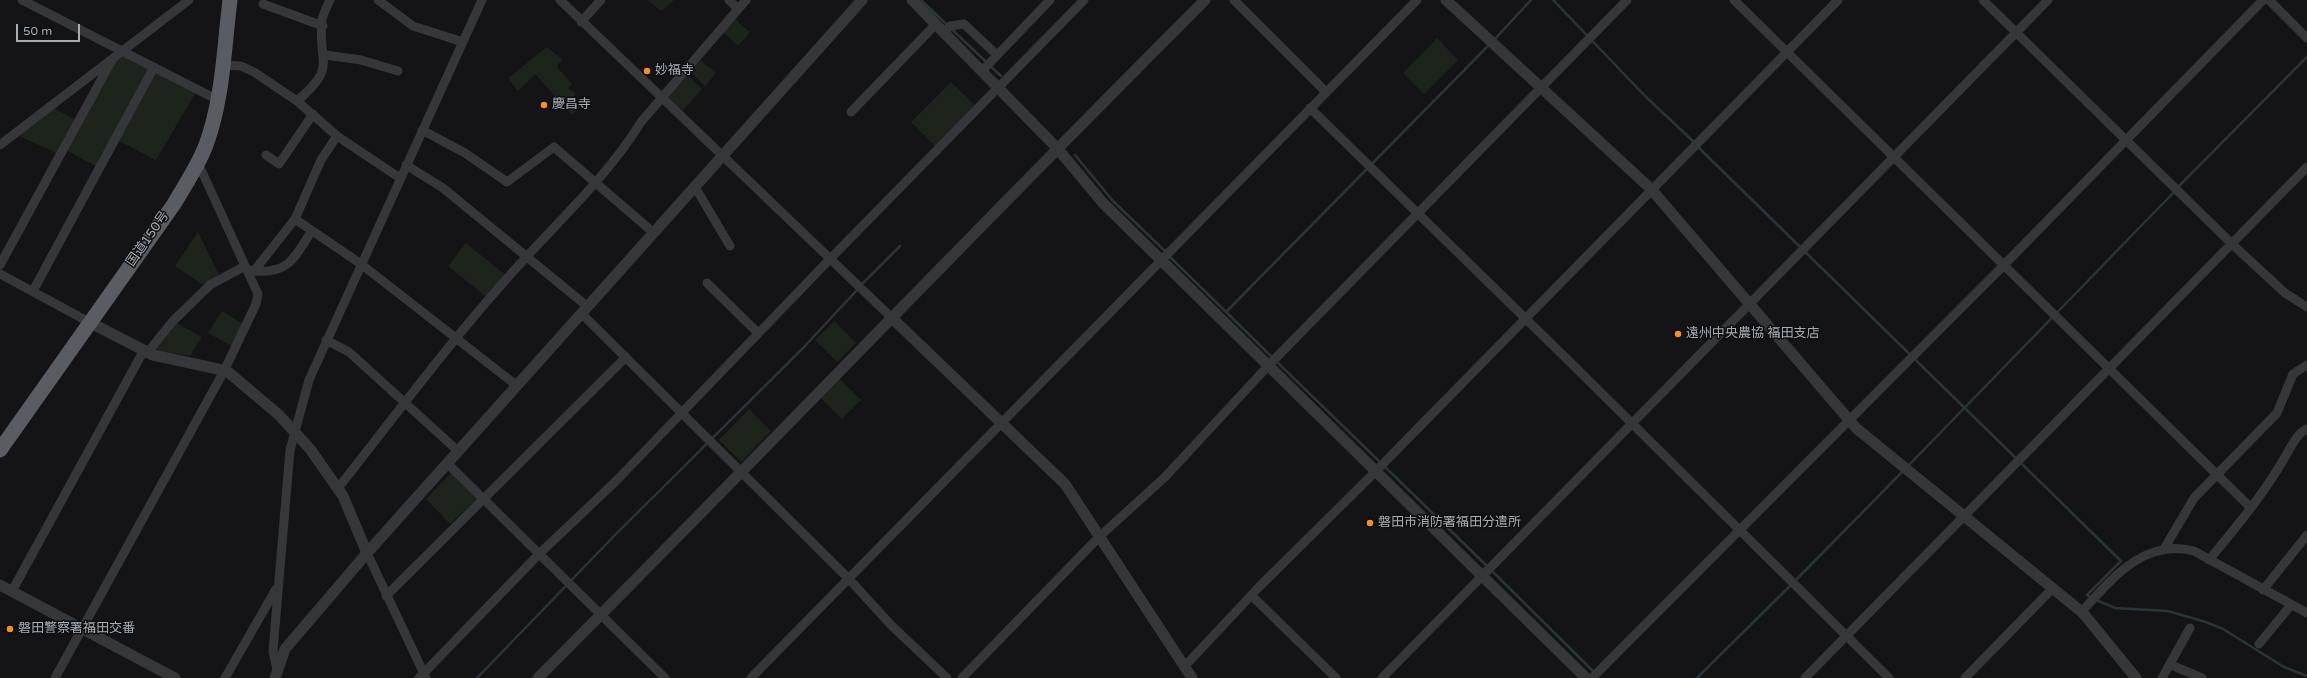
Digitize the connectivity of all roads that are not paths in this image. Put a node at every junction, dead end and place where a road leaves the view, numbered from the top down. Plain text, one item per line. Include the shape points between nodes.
1 (22, 0) edge
2 (189, 0) edge
3 (230, 0) edge
4 (330, 0) edge
5 (378, 0) edge
6 (482, 0) edge
7 (560, 0) edge
8 (601, 0) edge
9 (729, 0) edge
10 (746, 0) edge
11 (862, 0) edge
12 (912, 0) edge
13 (1050, 0) edge
14 (1084, 0) edge
15 (1205, 0) edge
16 (1234, 0) edge
17 (1417, 0) edge
18 (1446, 0) edge
19 (1627, 0) edge
20 (1734, 0) edge
21 (1838, 0) edge
22 (1983, 0) edge
23 (2048, 0) edge
24 (2263, 0) edge
25 (2269, 0) edge
26 (263, 4) dead end
27 (738, 9) junction
28 (581, 22) junction
29 (323, 26) junction
30 (943, 28) junction
31 (2016, 33) junction
32 (2307, 38) edge
33 (463, 42) junction
34 (122, 51) junction
35 (1787, 52) junction
36 (325, 55) junction
37 (997, 55) junction
38 (113, 57) junction
39 (223, 64) junction
40 (154, 67) junction
41 (986, 67) junction
42 (398, 71) dead end
43 (1541, 87) junction
44 (999, 88) junction
45 (1326, 92) junction
46 (661, 98) junction
47 (218, 100) junction
48 (298, 101) junction
49 (1310, 108) junction
50 (851, 112) dead end
51 (313, 114) junction
52 (422, 130) junction
53 (337, 136) junction
54 (2127, 140) junction
55 (0, 145) edge
56 (1057, 148) junction
57 (266, 155) dead end
58 (722, 156) junction
59 (1894, 156) junction
60 (198, 163) junction
61 (406, 165) junction
62 (2307, 167) edge
63 (400, 178) junction
64 (594, 183) junction
65 (695, 187) junction
66 (1651, 189) junction
67 (1418, 213) junction
68 (295, 219) junction
69 (311, 232) junction
70 (654, 233) junction
71 (2232, 244) junction
72 (730, 246) dead end
73 (528, 256) junction
74 (830, 259) junction
75 (1162, 260) junction
76 (361, 264) junction
77 (0, 265) edge
78 (2004, 265) junction
79 (248, 269) junction
80 (0, 274) edge
81 (707, 283) dead end
82 (32, 291) junction
83 (1750, 302) junction
84 (2307, 307) edge
85 (585, 310) junction
86 (1525, 318) junction
87 (893, 319) junction
88 (89, 322) junction
89 (758, 333) junction
90 (456, 339) junction
91 (326, 340) junction
92 (146, 351) junction
93 (626, 357) junction
94 (2307, 365) edge
95 (1268, 366) junction
96 (2108, 368) junction
97 (224, 370) junction
98 (516, 385) junction
99 (406, 403) junction
100 (682, 412) junction
101 (1849, 419) junction
102 (1001, 423) junction
103 (1632, 424) junction
104 (2307, 429) edge
105 (294, 430) junction
106 (0, 450) edge
107 (458, 451) junction
108 (447, 463) junction
109 (741, 471) junction
110 (1375, 472) junction
111 (2216, 474) junction
112 (339, 488) junction
113 (483, 499) junction
114 (2251, 508) junction
115 (1963, 516) junction
116 (1739, 530) junction
117 (2307, 535) edge
118 (1099, 537) junction
119 (2164, 549) junction
120 (366, 553) junction
121 (539, 554) junction
122 (2209, 560) junction
123 (1482, 576) junction
124 (849, 579) junction
125 (0, 585) edge
126 (278, 586) junction
127 (2053, 588) junction
128 (2263, 590) junction
129 (12, 591) junction
130 (386, 596) junction
131 (1252, 596) junction
132 (2291, 605) junction
133 (2082, 611) junction
134 (2307, 612) edge
135 (601, 615) junction
136 (83, 627) junction
137 (2190, 628) dead end
138 (1847, 636) junction
139 (2259, 644) dead end
140 (2171, 665) junction
141 (1184, 668) junction
142 (276, 674) edge
143 (423, 676) edge
144 (55, 678) edge
145 (175, 678) edge
146 (225, 678) edge
147 (538, 678) edge
148 (665, 678) edge
149 (751, 678) edge
150 (947, 678) edge
151 (962, 678) edge
152 (1192, 678) edge
153 (1336, 678) edge
154 (1382, 678) edge
155 (1586, 678) edge
156 (1592, 678) edge
157 (1805, 678) edge
158 (1889, 678) edge
159 (1965, 678) edge
160 (2136, 678) edge
161 (2162, 678) edge
162 (2202, 678) edge

1 - 34 street
2 - 34 street
3 - 39 highway, 国道150号
4 - 29 street via 322,20
5 - 33 street via 413,26
6 - 33 street
7 - 28 street
8 - 28 street
9 - 27 street
10 - 27 street
11 - 58 street
12 - 30 street
13 - 37 street
14 - 44 street
15 - 56 street
16 - 45 street
17 - 45 street
18 - 43 street
19 - 43 street
20 - 35 street
21 - 35 street
22 - 31 street
23 - 31 street
24 - 54 street
25 - 32 street
26 - 29 street
27 - 46 street
28 - 46 street
29 - 36 street
30 - 37 street via 964,24
30 - 41 street
30 - 50 street
31 - 54 street
31 - 59 street
33 - 52 street
34 - 38 street
34 - 40 street
35 - 59 street
35 - 66 street
36 - 42 street via 360,60
36 - 48 street via 320,78
37 - 41 street
38 - 55 street
38 - 77 street
39 - 47 highway, 国道150号
39 - 48 street via 241,66 254,72
40 - 47 street
40 - 82 street
41 - 44 street
43 - 66 street
43 - 67 street
44 - 56 street
44 - 74 street
45 - 49 street
46 - 58 street
46 - 64 street
47 - 60 highway, 国道150号 via 210,132
48 - 51 street
49 - 67 street
49 - 75 street
51 - 53 street
51 - 57 street via 279,164
52 - 61 street
52 - 64 street via 465,153 507,182 554,147
53 - 63 street
53 - 68 street via 321,160
54 - 71 street
54 - 78 street
56 - 75 street via 1103,203
56 - 87 street
58 - 65 street
58 - 74 street
59 - 78 street
59 - 83 street
60 - 79 street
60 - 88 highway, 国道150号 via 174,204
61 - 63 street
61 - 73 street via 443,188
62 - 71 street
63 - 76 street
64 - 70 street
64 - 73 street
65 - 70 street
65 - 72 street
66 - 83 street
66 - 86 street
67 - 86 street
67 - 95 street
68 - 69 street
68 - 79 street
69 - 76 street
69 - 79 street via 296,255 283,268 274,272
70 - 85 street
71 - 84 street via 2285,293
71 - 96 street
73 - 85 street
73 - 90 street
74 - 87 street
74 - 89 street
75 - 95 street
75 - 102 street
76 - 90 street
76 - 91 street
78 - 96 street
78 - 101 street
79 - 92 street via 210,285
79 - 97 street via 258,294 256,304
80 - 82 street
81 - 89 street
82 - 88 street
83 - 101 street
83 - 103 street
85 - 93 street
85 - 98 street
86 - 103 street
86 - 110 street
87 - 102 street
87 - 109 street
88 - 92 street
88 - 106 highway, 国道150号
89 - 100 street
90 - 98 street
90 - 99 street
91 - 99 street via 349,352
91 - 105 street via 309,380
92 - 97 street
92 - 129 street
93 - 100 street
93 - 113 street
94 - 111 street via 2293,374 2277,413
95 - 110 street
95 - 118 street via 1165,477
96 - 111 street
96 - 115 street
97 - 105 street
97 - 136 street
98 - 107 street
99 - 107 street
99 - 112 street
100 - 109 street
100 - 121 street via 615,482
101 - 115 street via 1871,442
101 - 116 street
102 - 118 street via 1065,484
102 - 124 street
103 - 116 street
103 - 123 street
104 - 114 street via 2302,431 2292,445
105 - 112 street
105 - 126 street via 286,482
107 - 108 street
108 - 113 street
108 - 120 street
109 - 124 street
109 - 135 street
110 - 123 street
110 - 131 street
111 - 114 street
111 - 119 street via 2194,498
112 - 120 street
113 - 121 street
113 - 130 street
114 - 122 street
115 - 127 street
115 - 138 street
116 - 138 street
116 - 156 street
117 - 128 street
118 - 141 street
118 - 151 street
119 - 122 street via 2182,548 2194,551
119 - 133 street via 2136,560 2120,571
120 - 130 street
120 - 142 street via 285,649
121 - 135 street
121 - 143 street
122 - 128 street
123 - 154 street
123 - 155 street
124 - 149 street
124 - 150 street via 891,625
125 - 129 street
126 - 142 street via 273,651
126 - 146 street
127 - 133 street
127 - 159 street
128 - 132 street
129 - 136 street
130 - 143 street
131 - 141 street
131 - 153 street
132 - 134 street
132 - 139 street
133 - 160 street
135 - 147 street
135 - 148 street
136 - 144 street
136 - 145 street
137 - 140 street
138 - 157 street
138 - 158 street
140 - 161 street
140 - 162 street
141 - 152 street

